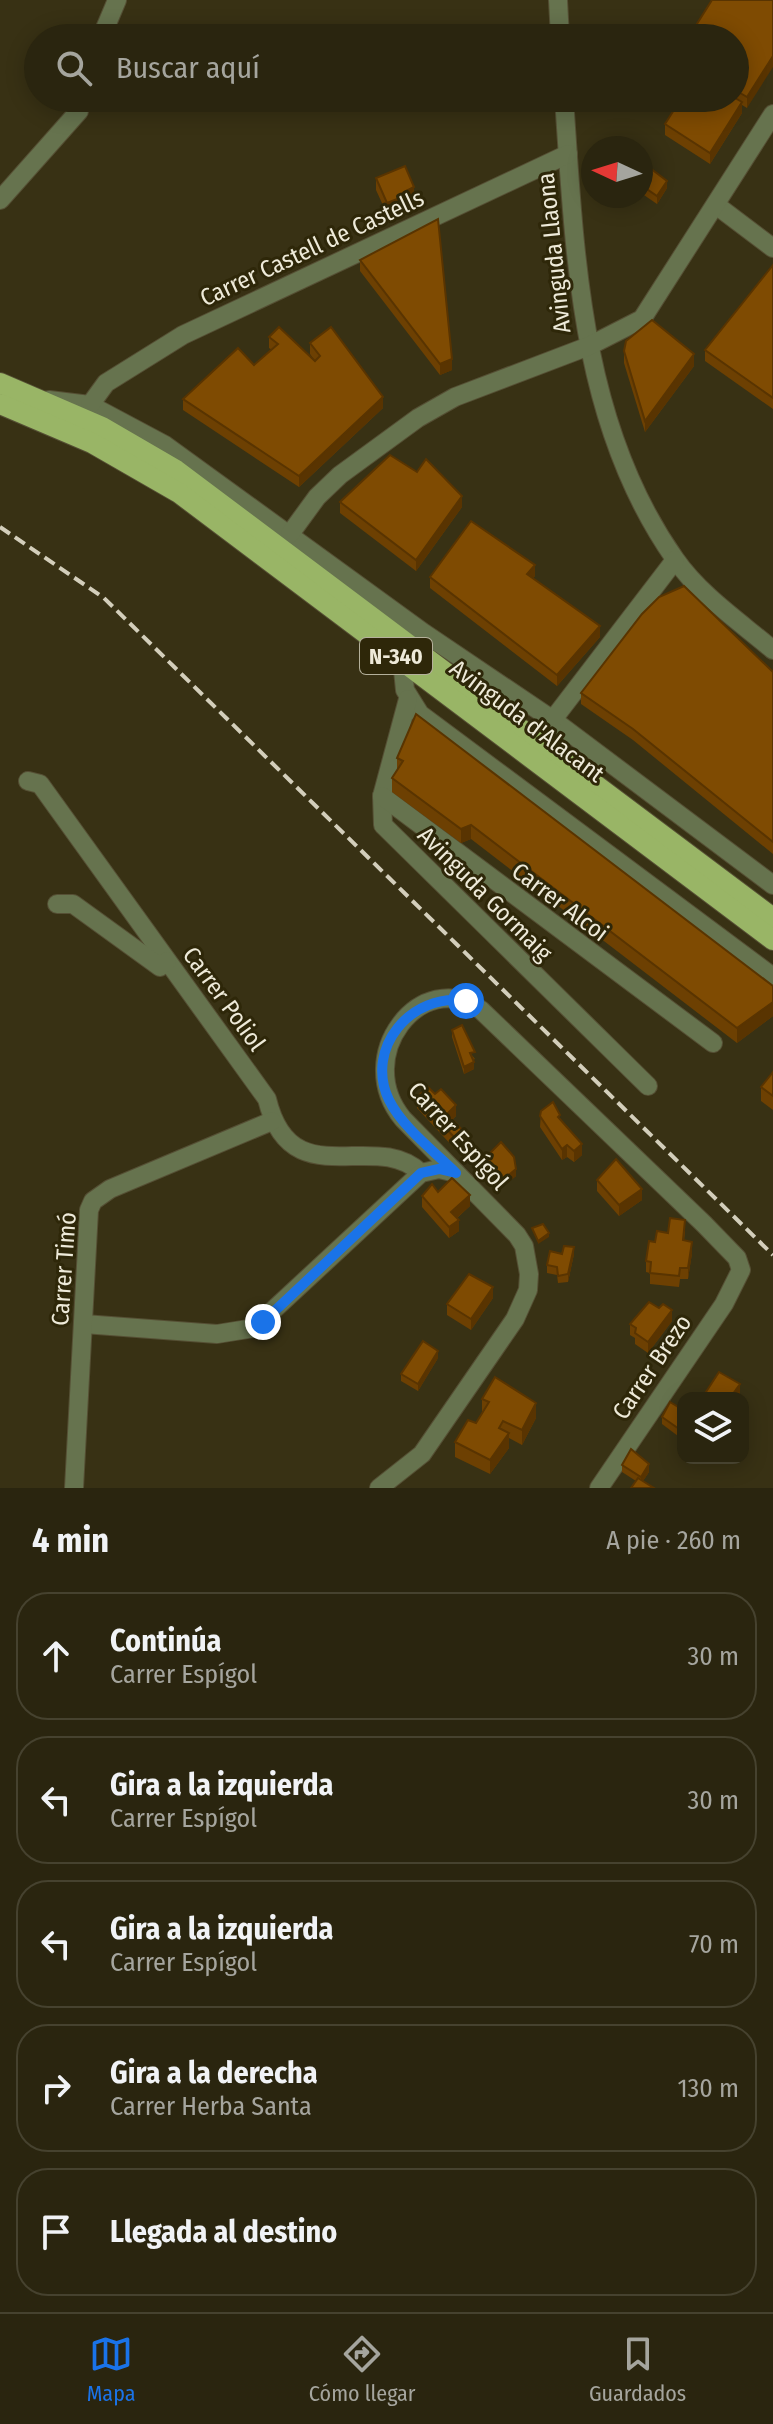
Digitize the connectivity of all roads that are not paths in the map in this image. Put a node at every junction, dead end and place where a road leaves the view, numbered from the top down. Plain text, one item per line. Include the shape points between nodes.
1 (117, 0) edge
2 (558, 0) edge
3 (107, 24) edge
4 (559, 24) edge
5 (78, 112) edge
6 (565, 112) edge
7 (773, 114) edge
8 (568, 154) junction
9 (0, 200) edge
10 (716, 205) junction
11 (773, 248) edge
12 (589, 346) junction
13 (0, 383) edge
14 (38, 399) junction
15 (0, 404) edge
16 (90, 405) junction
17 (290, 534) junction
18 (675, 560) junction
19 (773, 650) edge
20 (402, 660) junction
21 (408, 699) junction
22 (553, 720) junction
23 (538, 739) junction
24 (28, 781) dead end
25 (382, 796) junction
26 (773, 885) edge
27 (57, 904) dead end
28 (773, 918) edge
29 (773, 940) edge
30 (167, 961) junction
31 (773, 977) edge
32 (713, 1043) dead end
33 (648, 1086) dead end
34 (272, 1121) junction
35 (421, 1173) junction
36 (456, 1173) junction
37 (741, 1270) joint
38 (84, 1324) junction
39 (74, 1488) edge
40 (379, 1488) edge
41 (599, 1488) edge

1 - 3 street
2 - 4 street
5 - 9 street
6 - 8 street, Avinguda Llaona
7 - 10 street
8 - 12 street, Avinguda Llaona
8 - 16 street, Carrer Castell de Castells via 183,335 106,383
10 - 11 street
10 - 12 street via 642,319
12 - 17 street via 502,377 418,418 340,475
12 - 18 street, Avinguda Llaona via 621,455
13 - 14 main road, Avinguda d'Alacant / N-340
14 - 16 street
14 - 23 main road, Avinguda d'Alacant / N-340 via 102,427 176,470
15 - 20 main road, Avinguda d'Alacant / N-340 via 92,443 152,476
16 - 17 street via 165,445
17 - 22 street
18 - 19 street, Avinguda Llaona
18 - 22 street
20 - 21 street
20 - 29 main road, Avinguda d'Alacant / N-340
21 - 25 street, Avinguda Gormaig
21 - 31 street via 420,714
22 - 23 street
22 - 26 street
23 - 28 main road, Avinguda d'Alacant / N-340
24 - 30 street, Carrer Poliol via 40,784
25 - 32 street, Carrer Alcoi
25 - 33 street, Avinguda Gormaig via 383,825
27 - 30 street via 73,904 160,967
30 - 34 street, Carrer Poliol via 267,1099
34 - 35 street, Carrer Poliol via 305,1152 405,1163
34 - 38 street, Carrer Timó via 110,1189 93,1201
35 - 36 street, Carrer Poliol
35 - 38 street via 254,1328 217,1334
36 - 37 street, Carrer Espígol via 394,1108 383,1074 391,1038 407,1016 433,1003 455,1000 487,1015 704,1224 737,1258
36 - 40 street, Carrer Espígol via 517,1235 527,1259 528,1290 515,1319 422,1454
37 - 41 street, Carrer Brezo via 724,1304
38 - 39 street, Carrer Timó

